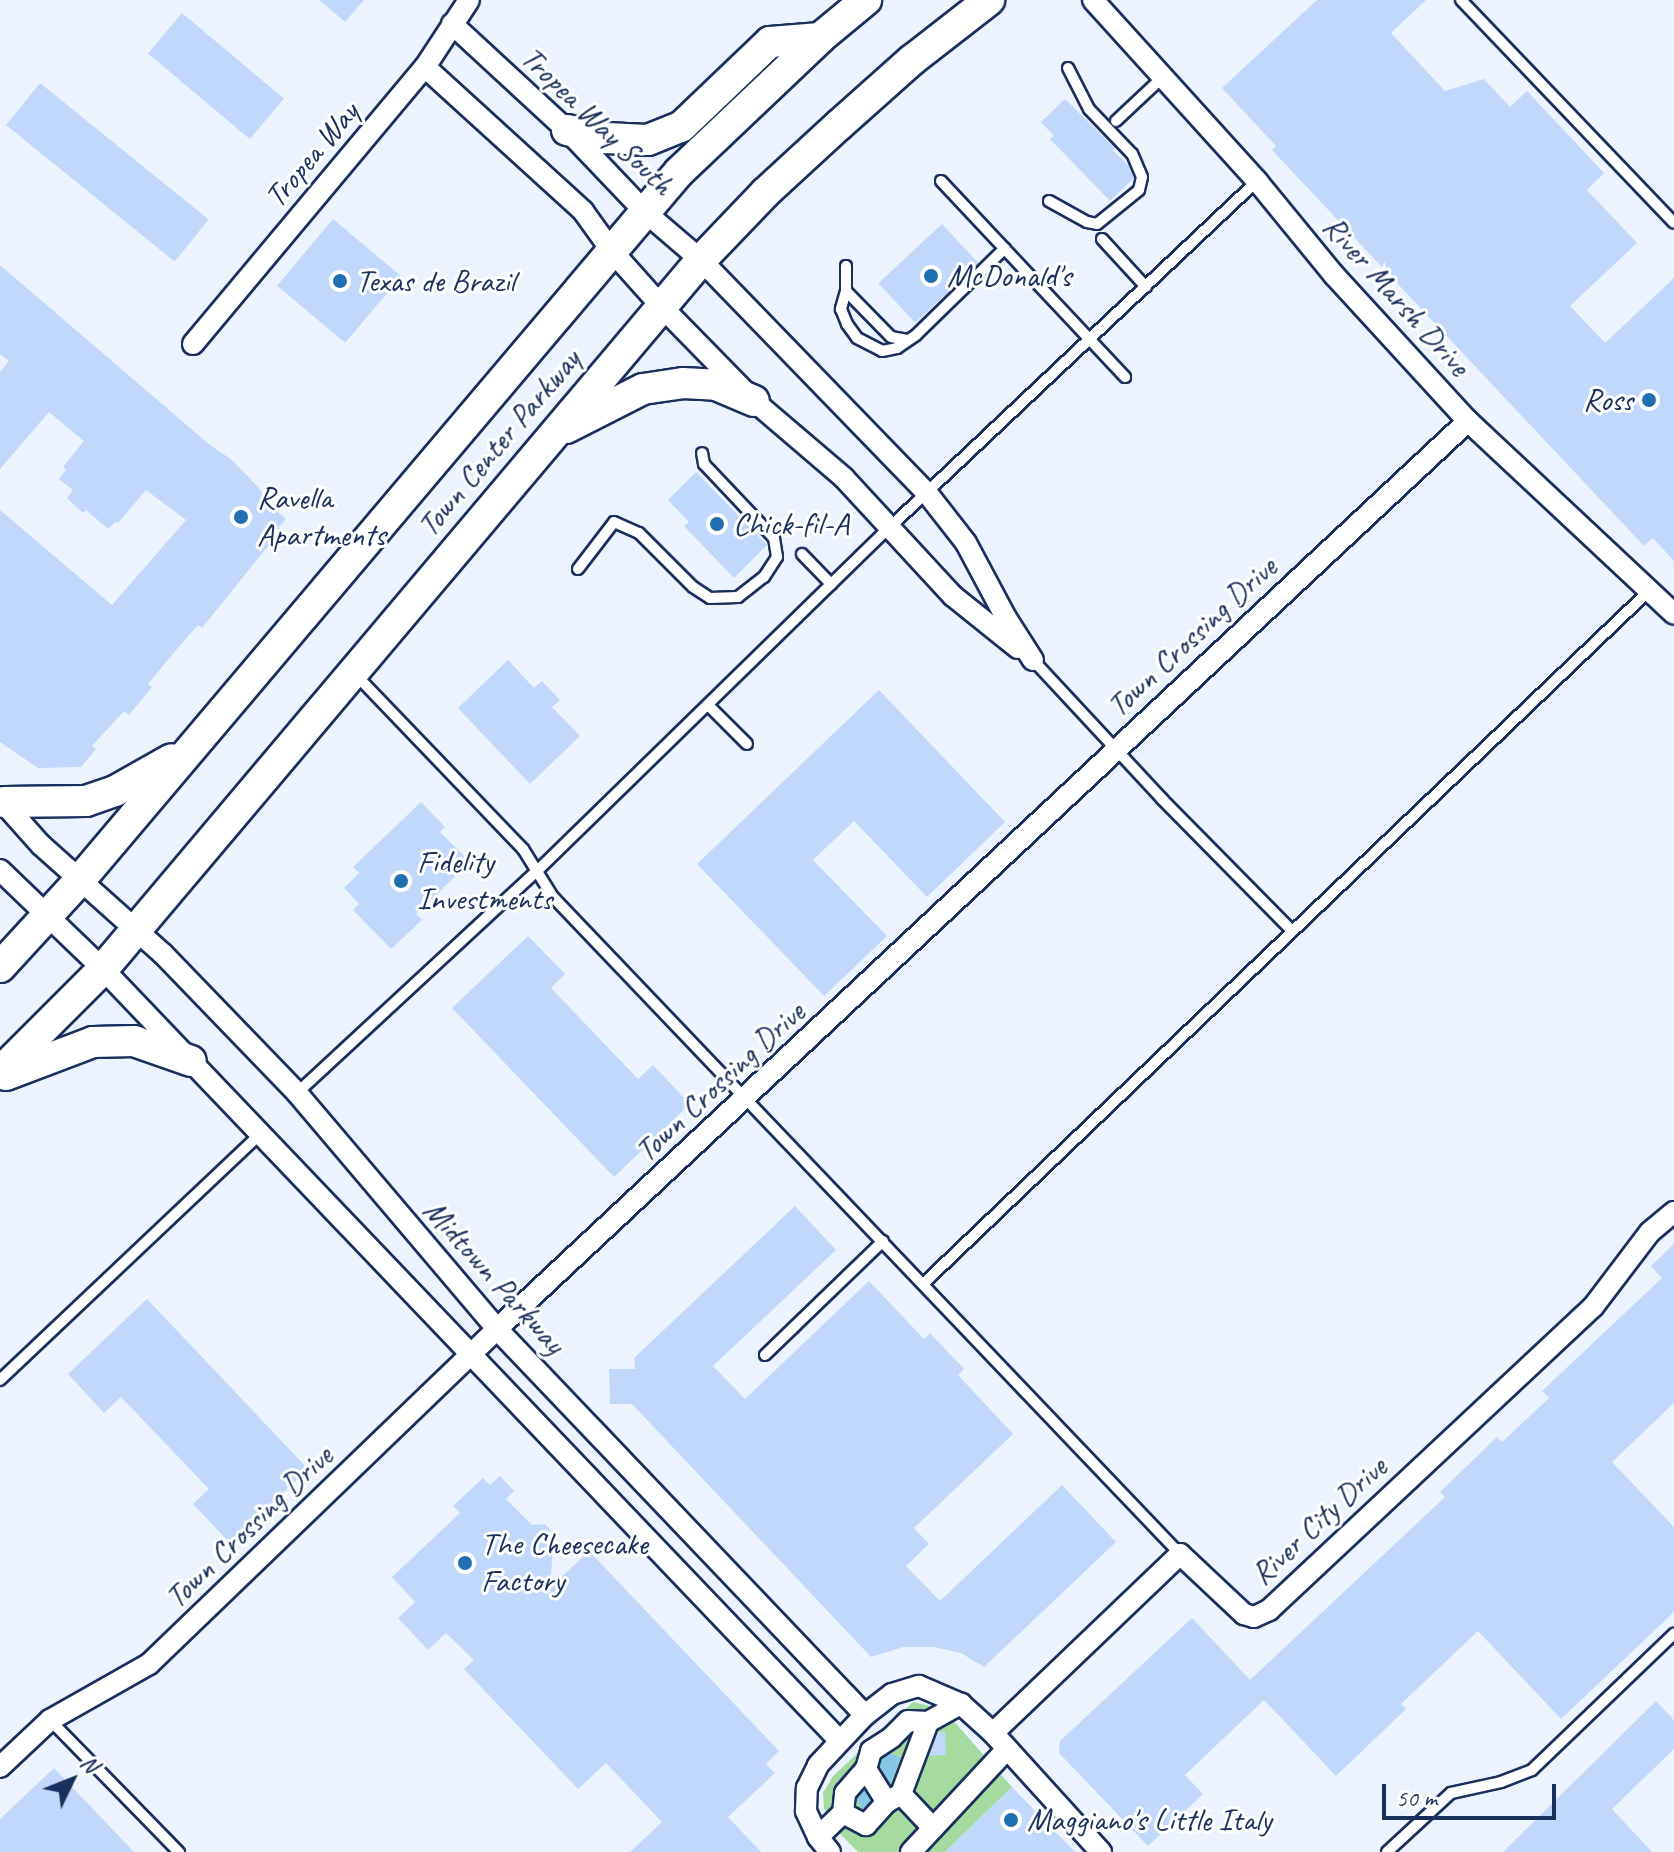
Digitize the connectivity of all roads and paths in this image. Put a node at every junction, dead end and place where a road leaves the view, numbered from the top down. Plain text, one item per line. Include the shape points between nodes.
1 (469, 0) edge
2 (866, 0) edge
3 (989, 0) edge
4 (1093, 0) edge
5 (1461, 0) edge
6 (452, 24) junction
7 (820, 38) junction
8 (425, 67) junction
9 (1068, 68) dead end
10 (1164, 76) junction
11 (1116, 121) dead end
12 (567, 130) junction
13 (941, 181) dead end
14 (1257, 181) junction
15 (1049, 201) dead end
16 (645, 212) junction
17 (1674, 223) edge
18 (1102, 239) dead end
19 (1005, 248) junction
20 (611, 250) junction
21 (701, 260) junction
22 (846, 266) dead end
23 (1146, 287) junction
24 (846, 291) junction
25 (661, 306) junction
26 (908, 340) junction
27 (1089, 341) junction
28 (193, 344) dead end
29 (1125, 377) dead end
30 (754, 401) junction
31 (1468, 421) junction
32 (554, 434) junction
33 (702, 453) dead end
34 (927, 493) junction
35 (890, 527) junction
36 (802, 554) dead end
37 (578, 569) dead end
38 (831, 584) junction
39 (1651, 589) junction
40 (1674, 614) edge
41 (1033, 660) junction
42 (353, 672) junction
43 (708, 705) junction
44 (747, 744) dead end
45 (1116, 749) junction
46 (187, 750) junction
47 (2, 801) edge
48 (0, 870) edge
49 (536, 872) junction
50 (80, 880) junction
51 (48, 916) junction
52 (138, 929) junction
53 (1292, 931) junction
54 (0, 967) edge
55 (103, 969) junction
56 (191, 1061) junction
57 (0, 1075) edge
58 (297, 1093) junction
59 (744, 1100) junction
60 (260, 1134) junction
61 (1674, 1212) edge
62 (883, 1241) junction
63 (923, 1284) junction
64 (497, 1329) junction
65 (471, 1354) junction
66 (765, 1355) dead end
67 (0, 1380) edge
68 (1180, 1554) junction
69 (1674, 1634) edge
70 (892, 1694) junction
71 (961, 1704) junction
72 (865, 1715) junction
73 (50, 1720) junction
74 (918, 1722) junction
75 (993, 1733) junction
76 (839, 1740) junction
77 (1007, 1749) junction
78 (0, 1767) edge
79 (866, 1769) junction
80 (813, 1775) junction
81 (894, 1798) junction
82 (844, 1803) junction
83 (933, 1828) junction
84 (824, 1845) edge
85 (179, 1852) edge
86 (911, 1852) edge
87 (1101, 1852) edge
88 (1387, 1852) edge

1 - 6 street, Tropea Way
2 - 7 main road, Town Center Parkway
3 - 21 main road, Town Center Parkway via 891,78 765,193
4 - 10 street, River Marsh Drive
5 - 17 lane
6 - 8 street, Tropea Way
6 - 12 street, Tropea Way South
7 - 12 main road via 770,42 681,127 648,140
7 - 16 main road, Town Center Parkway via 679,172
8 - 20 street via 583,211
8 - 28 street, Tropea Way
9 - 15 lane via 1089,109 1132,154 1142,177 1139,190 1097,224
10 - 11 lane
10 - 14 street, River Marsh Drive
12 - 16 street, Tropea Way South
13 - 19 lane
14 - 23 lane
14 - 31 street, River Marsh Drive via 1334,275
16 - 20 main road, Town Center Parkway
16 - 21 street, Tropea Way South
18 - 23 lane
19 - 26 lane
19 - 27 lane
20 - 25 street
20 - 46 main road, Town Center Parkway
21 - 25 main road, Town Center Parkway
21 - 34 street, Tropea Way South
22 - 24 lane
23 - 27 lane
24 - 26 lane via 891,337
24 - 26 lane via 841,309 857,338 882,351
25 - 30 street
25 - 32 main road, Town Center Parkway
27 - 29 lane
27 - 34 lane
30 - 32 main road via 716,385 643,389
30 - 35 street via 844,478
31 - 39 street, River Marsh Drive
31 - 45 street, Town Crossing Drive
32 - 42 main road, Town Center Parkway
33 - 37 lane via 704,464 774,538 773,566 751,588 725,600 710,598 639,533 614,522
34 - 35 lane
34 - 41 street, Tropea Way South via 966,543
35 - 38 lane
35 - 41 street via 953,596
36 - 38 lane
38 - 43 lane
39 - 40 street, River Marsh Drive
39 - 53 lane
41 - 45 lane
42 - 49 lane via 523,849
42 - 52 main road, Town Center Parkway
43 - 44 lane
43 - 49 lane
45 - 53 lane
45 - 59 street, Town Crossing Drive
46 - 47 main road via 115,791 86,801
46 - 50 main road, Town Center Parkway
47 - 50 street, Midtown Parkway
48 - 51 street, Midtown Parkway
49 - 58 lane
49 - 59 lane via 553,897
50 - 51 main road, Town Center Parkway
50 - 52 street, Midtown Parkway
51 - 54 main road, Town Center Parkway
51 - 55 street, Midtown Parkway
52 - 55 main road, Town Center Parkway
52 - 58 street, Midtown Parkway
53 - 63 lane
55 - 56 street, Midtown Parkway
55 - 57 main road, Town Center Parkway
56 - 57 main road via 134,1041 93,1042
56 - 60 street, Midtown Parkway
58 - 64 street, Midtown Parkway
59 - 62 lane
59 - 64 street, Town Crossing Drive
60 - 65 street, Midtown Parkway
60 - 67 lane
61 - 68 street, River City Drive via 1640,1244 1593,1307 1269,1610 1254,1617 1244,1614
62 - 63 lane
62 - 66 lane
63 - 68 lane
64 - 65 street, Town Crossing Drive
64 - 72 street, Midtown Parkway
65 - 73 street, Town Crossing Drive via 149,1664
65 - 76 street, Midtown Parkway
68 - 75 street
69 - 88 lane via 1532,1770 1451,1793
70 - 71 street via 919,1686
70 - 72 street
70 - 74 street
71 - 74 street
71 - 75 street
72 - 76 street
73 - 78 street, Town Crossing Drive
73 - 85 lane
74 - 79 street via 871,1751
74 - 81 street
75 - 77 street
76 - 80 street
77 - 83 street
77 - 87 street
79 - 81 street
79 - 82 street
80 - 82 street
80 - 84 street via 806,1811
81 - 82 street via 866,1825
81 - 83 street
82 - 84 street
83 - 86 street

